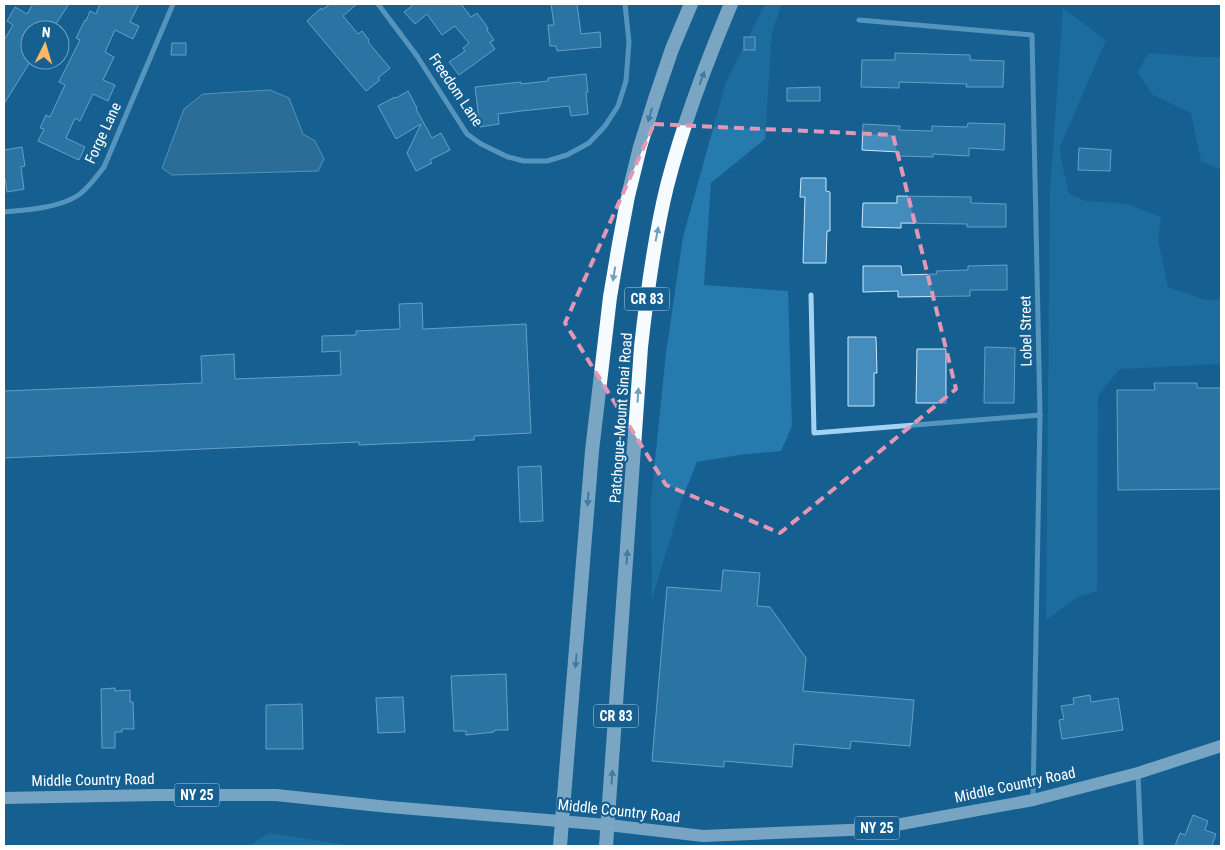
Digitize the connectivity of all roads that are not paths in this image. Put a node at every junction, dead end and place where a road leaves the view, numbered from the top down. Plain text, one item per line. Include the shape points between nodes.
1 (173, 4) edge
2 (378, 4) edge
3 (626, 4) edge
4 (690, 4) edge
5 (731, 4) edge
6 (859, 20) dead end
7 (4, 212) edge
8 (811, 295) dead end
9 (1040, 415) junction
10 (1221, 746) edge
11 (1138, 773) junction
12 (4, 798) edge
13 (1033, 800) junction
14 (562, 821) junction
15 (608, 825) junction
16 (560, 846) edge
17 (606, 846) edge
18 (1142, 846) edge

1 - 7 street, Forge Lane via 104,167 93,182 76,197 57,205
2 - 3 street, Freedom Lane via 417,56 467,134 481,144 524,161 548,161 589,144 618,106 626,81 629,42
4 -> 14 highway, Patchogue-Mount Sinai Road / CR 83 via 640,148 610,297 592,451
15 -> 5 highway, Patchogue-Mount Sinai Road / CR 83 via 641,347 648,291 667,187 681,137
6 - 9 street, Lobel Street via 1032,35
8 - 9 street via 814,433
9 - 13 street, Lobel Street
10 - 11 main road, Middle Country Road / NY 25
11 - 13 main road, Middle Country Road / NY 25
11 - 18 street
12 - 14 main road, Middle Country Road / NY 25 via 276,795
13 - 15 main road, Middle Country Road / NY 25 via 874,829 702,836
14 - 15 main road, Middle Country Road / NY 25
14 - 16 highway, Patchogue-Mount Sinai Road / CR 83
15 - 17 highway, Patchogue-Mount Sinai Road / CR 83

